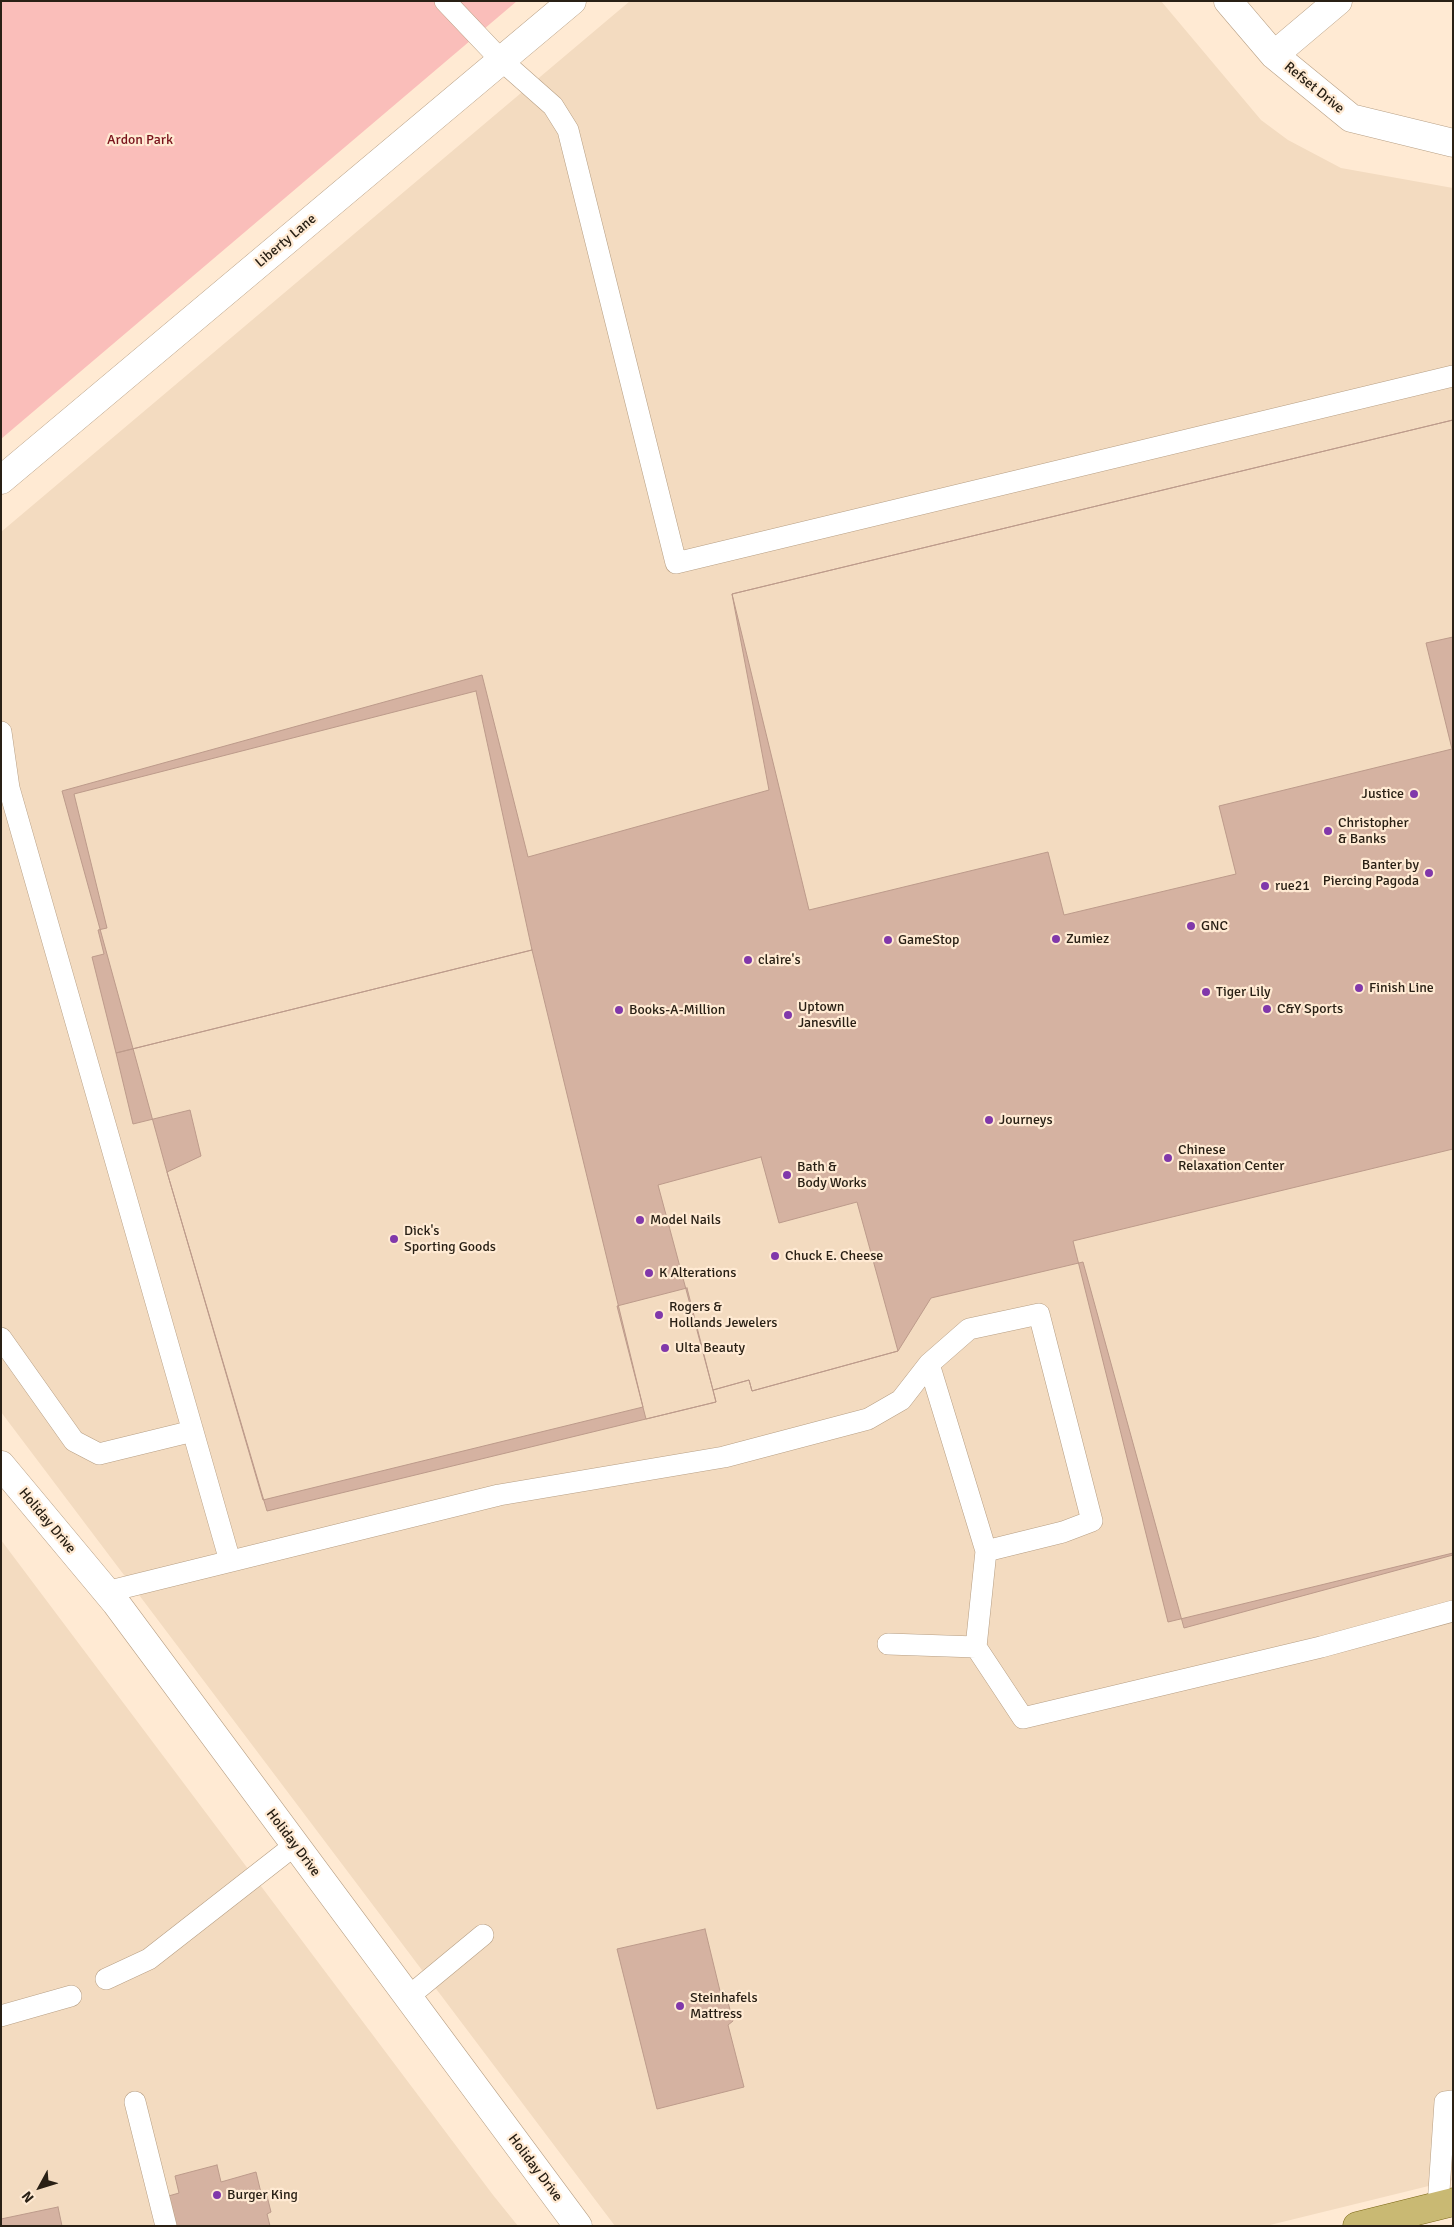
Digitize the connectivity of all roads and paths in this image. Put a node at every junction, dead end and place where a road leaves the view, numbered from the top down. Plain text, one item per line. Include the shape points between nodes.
1 (444, 1) edge
2 (572, 1) edge
3 (1228, 1) edge
4 (1338, 1) edge
5 (1274, 55) junction
6 (502, 60) junction
7 (1453, 143) edge
8 (1453, 376) edge
9 (1, 480) edge
10 (1, 732) edge
11 (5, 790) edge
12 (1, 1338) edge
13 (929, 1364) junction
14 (193, 1430) junction
15 (1, 1465) edge
16 (986, 1551) junction
17 (230, 1561) junction
18 (106, 1592) junction
19 (1453, 1612) edge
20 (888, 1644) dead end
21 (976, 1646) junction
22 (295, 1845) junction
23 (483, 1935) dead end
24 (106, 1979) dead end
25 (71, 1996) dead end
26 (408, 1997) junction
27 (1, 2016) edge
28 (135, 2102) dead end
29 (1449, 2102) edge
30 (1445, 2204) edge
31 (166, 2226) edge
32 (578, 2226) edge
33 (1357, 2226) edge

1 - 6 lane
2 - 6 street, Liberty Lane
3 - 5 street, Refset Drive
4 - 5 street
5 - 7 street, Refset Drive via 1351,118
6 - 8 lane via 553,106 568,130 676,563
6 - 9 street, Liberty Lane
10 - 11 lane
11 - 14 lane
12 - 14 lane via 74,1441 99,1454
13 - 16 lane
13 - 16 lane via 969,1329 1039,1314 1092,1521 1064,1532
13 - 17 lane via 901,1400 868,1419 724,1457 499,1495
14 - 17 lane
15 - 18 street, Holiday Drive
16 - 21 lane
17 - 18 lane
18 - 22 street, Holiday Drive
19 - 21 lane via 1023,1718
20 - 21 lane
22 - 24 lane via 149,1960
22 - 26 street, Holiday Drive
23 - 26 lane
25 - 27 lane
26 - 32 street, Holiday Drive
28 - 31 lane
29 - 30 lane
30 - 33 main road

